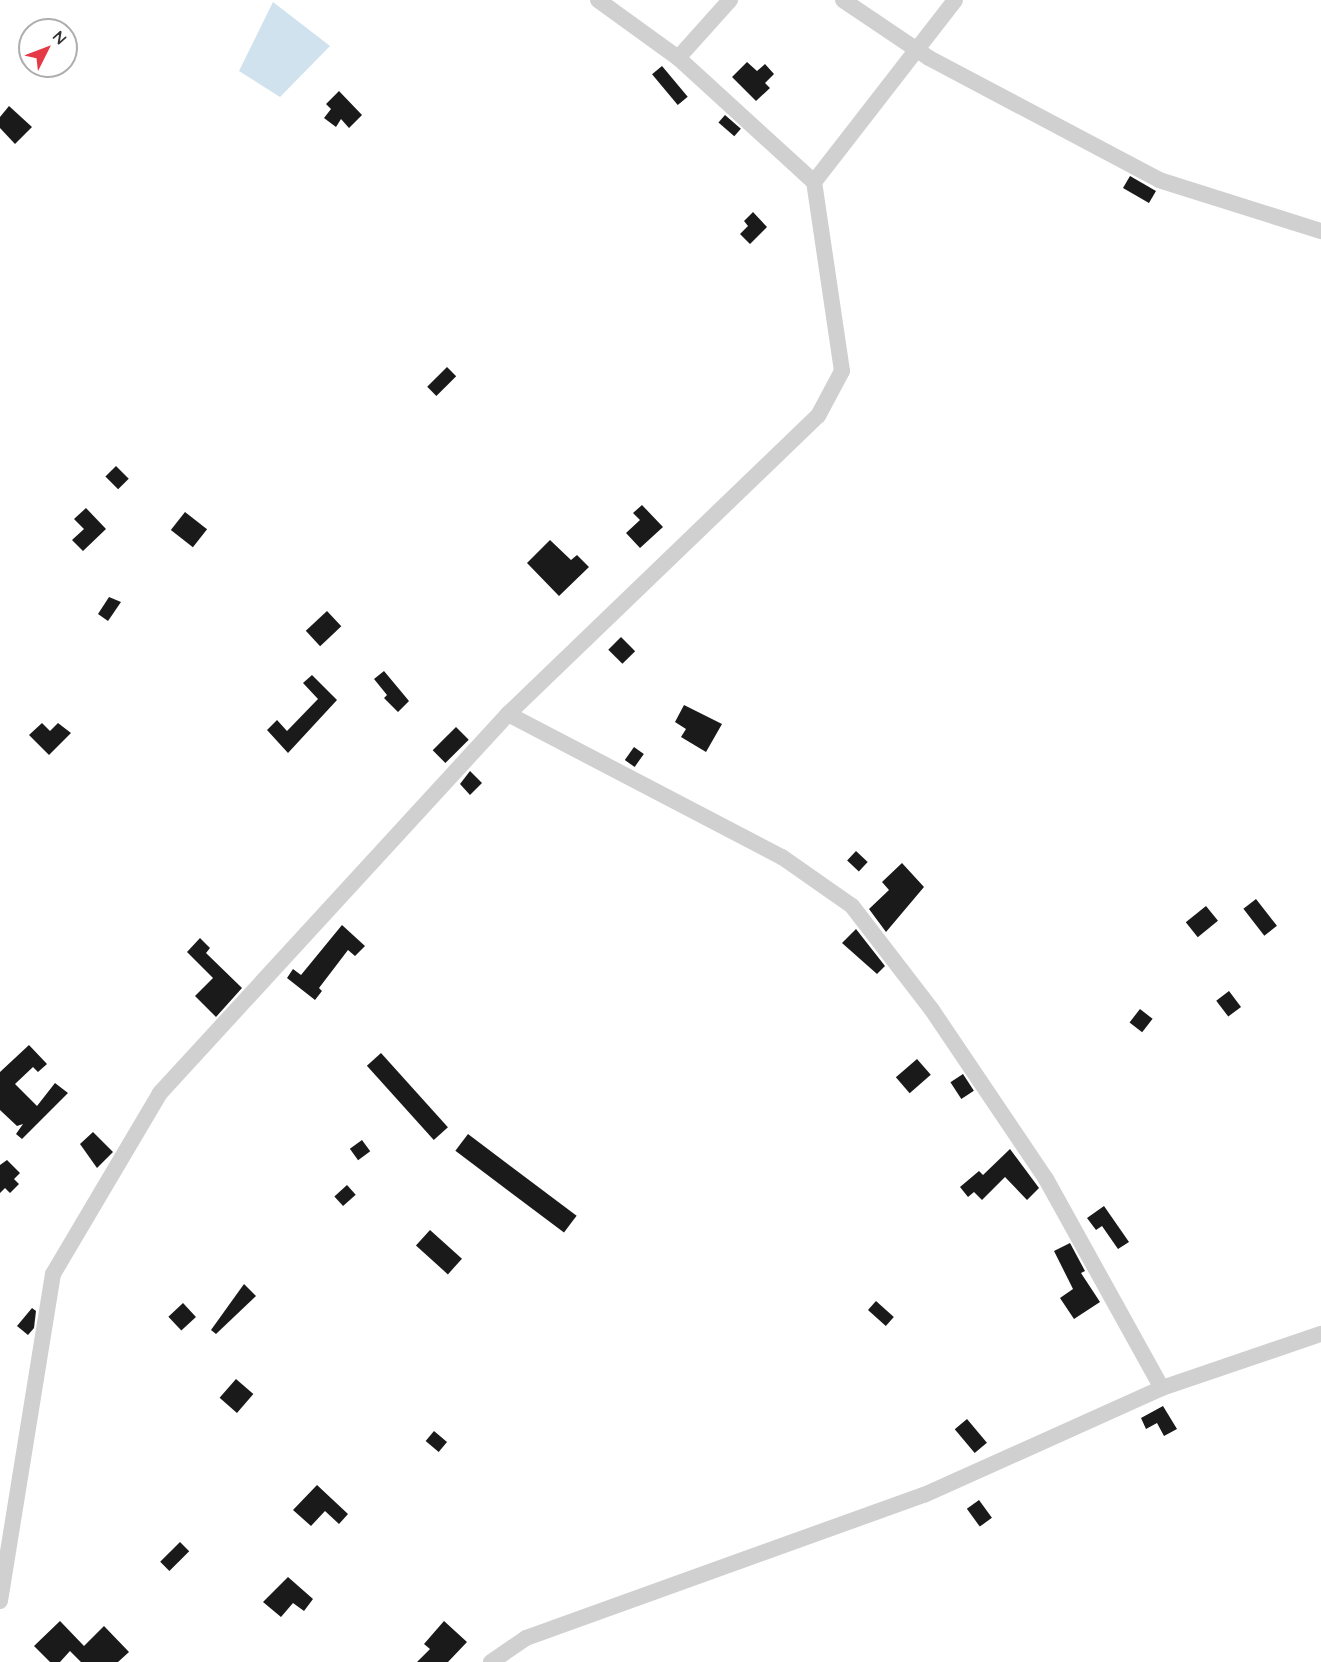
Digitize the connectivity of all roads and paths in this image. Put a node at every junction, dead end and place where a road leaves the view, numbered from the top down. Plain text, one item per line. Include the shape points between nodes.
1 (598, 0) edge
2 (730, 0) edge
3 (843, 0) edge
4 (954, 0) edge
5 (919, 50) junction
6 (678, 58) junction
7 (814, 182) junction
8 (1321, 231) edge
9 (508, 714) junction
10 (1321, 1334) edge
11 (1162, 1388) junction
12 (7, 1518) edge
13 (0, 1601) edge
14 (491, 1662) edge

1 - 6 street
2 - 6 street
3 - 5 street
4 - 5 street
5 - 7 street
5 - 8 street via 1160,180
6 - 7 street
7 - 9 street via 842,371 818,416
9 - 11 street via 782,857 852,906 932,1010 1046,1179
9 - 12 street via 160,1093 53,1274
10 - 11 street
11 - 14 street via 924,1495 526,1638
12 - 13 street

